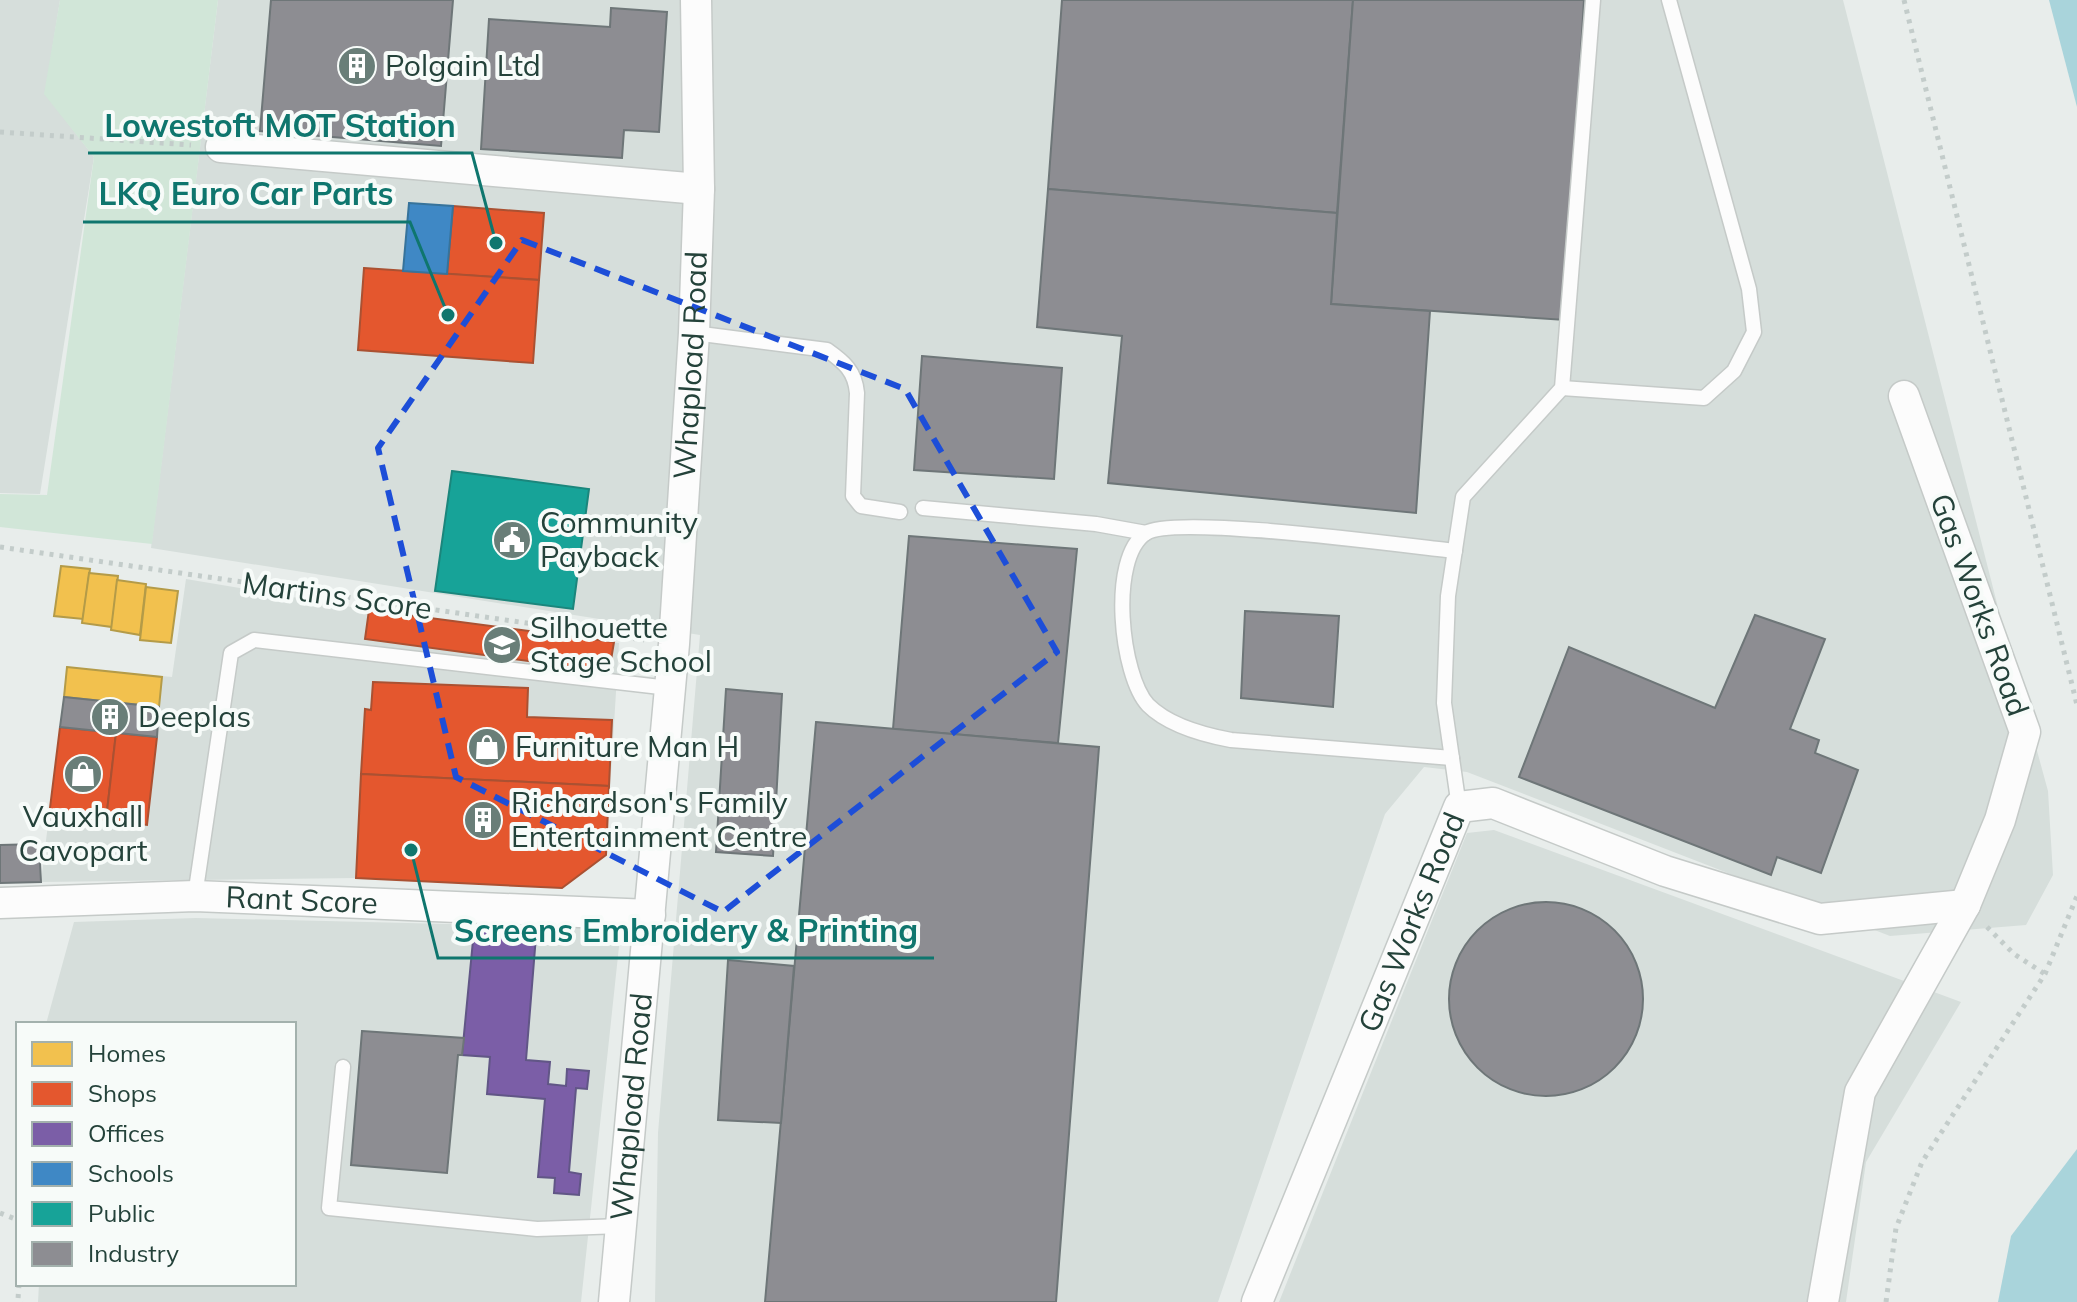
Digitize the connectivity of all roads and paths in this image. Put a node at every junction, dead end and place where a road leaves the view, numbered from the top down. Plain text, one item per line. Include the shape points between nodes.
1 (696, 0) edge
2 (1593, 0) edge
3 (1669, 0) edge
4 (1904, 0) edge
5 (0, 132) edge
6 (221, 147) joint
7 (699, 189) junction
8 (694, 333) junction
9 (1562, 388) junction
10 (1904, 396) dead end
11 (923, 508) dead end
12 (900, 512) dead end
13 (1146, 533) junction
14 (0, 547) edge
15 (1455, 551) junction
16 (674, 644) junction
17 (669, 688) junction
18 (2077, 705) edge
19 (1452, 758) junction
20 (1459, 807) junction
21 (195, 896) junction
22 (2077, 896) edge
23 (0, 903) edge
24 (1965, 905) junction
25 (650, 915) junction
26 (2045, 974) junction
27 (343, 1067) dead end
28 (621, 1226) junction
29 (614, 1302) edge
30 (1257, 1302) edge
31 (1823, 1302) edge
32 (1886, 1302) edge

1 - 7 street, Whapload Road
2 - 9 lane
3 - 9 lane via 1749,289 1754,332 1734,371 1704,398
4 - 18 path
5 - 6 path
6 - 7 street
7 - 8 street, Whapload Road
8 - 12 lane via 827,350 845,362 857,393 853,496 861,506
8 - 16 street, Whapload Road
9 - 15 lane via 1463,497
10 - 24 street, Gas Works Road via 2025,732 2000,820
11 - 13 lane
13 - 15 lane via 1168,526 1217,527
13 - 19 lane via 1132,549 1126,568 1123,617 1126,652 1136,686 1149,706 1196,734
14 - 16 path, Martins Score
15 - 19 lane via 1444,703
16 - 17 street, Whapload Road
17 - 21 lane via 254,640 231,653
17 - 25 street, Whapload Road
19 - 20 lane
20 - 24 street, Gas Works Road via 1493,803 1665,871 1820,919
20 - 30 street, Gas Works Road
21 - 23 street, Rant Score via 122,908
21 - 25 street, Rant Score
22 - 26 path
24 - 26 path via 2014,954
24 - 31 street, Gas Works Road via 1860,1092
25 - 28 street, Whapload Road
26 - 32 path via 1922,1162 1896,1228
27 - 28 lane via 329,1208 537,1229
28 - 29 street, Whapload Road

